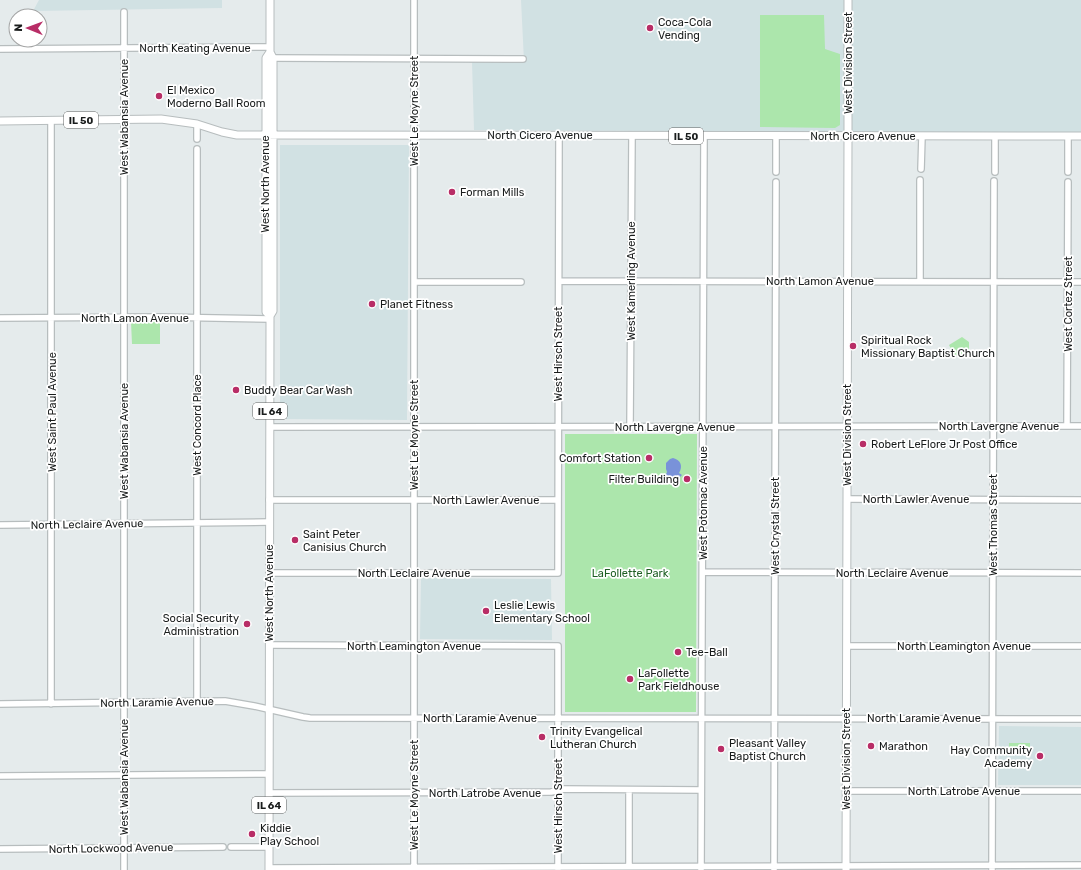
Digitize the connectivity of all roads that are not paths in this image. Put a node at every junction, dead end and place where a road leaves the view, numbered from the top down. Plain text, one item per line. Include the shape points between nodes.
1 (270, 0) edge
2 (414, 0) edge
3 (848, 0) edge
4 (124, 12) dead end
5 (124, 48) junction
6 (0, 49) edge
7 (271, 52) junction
8 (414, 59) junction
9 (523, 59) dead end
10 (124, 119) junction
11 (51, 120) junction
12 (0, 121) edge
13 (198, 124) junction
14 (265, 135) junction
15 (273, 135) junction
16 (414, 135) junction
17 (559, 136) junction
18 (632, 136) junction
19 (704, 136) junction
20 (776, 136) junction
21 (848, 136) junction
22 (922, 136) junction
23 (995, 136) junction
24 (1068, 136) junction
25 (1081, 136) edge
26 (197, 138) dead end
27 (198, 149) dead end
28 (922, 169) dead end
29 (776, 172) dead end
30 (995, 172) dead end
31 (1068, 172) dead end
32 (920, 180) dead end
33 (994, 180) dead end
34 (776, 182) dead end
35 (1068, 182) dead end
36 (559, 281) junction
37 (631, 281) junction
38 (703, 281) junction
39 (775, 281) junction
40 (848, 281) junction
41 (920, 281) junction
42 (414, 282) junction
43 (521, 282) dead end
44 (994, 282) junction
45 (1068, 282) junction
46 (1081, 282) edge
47 (124, 317) junction
48 (270, 317) junction
49 (0, 318) edge
50 (52, 318) junction
51 (197, 318) junction
52 (993, 426) junction
53 (1067, 426) junction
54 (1081, 426) edge
55 (270, 427) junction
56 (414, 427) junction
57 (558, 427) junction
58 (630, 427) junction
59 (703, 427) junction
60 (775, 427) junction
61 (847, 427) junction
62 (847, 499) junction
63 (270, 500) junction
64 (414, 500) junction
65 (558, 500) junction
66 (993, 500) junction
67 (1081, 500) edge
68 (270, 522) junction
69 (197, 523) junction
70 (52, 524) junction
71 (124, 524) junction
72 (0, 525) edge
73 (702, 572) junction
74 (270, 573) junction
75 (414, 573) junction
76 (558, 573) joint
77 (775, 573) junction
78 (847, 573) junction
79 (993, 573) junction
80 (1081, 573) edge
81 (269, 645) junction
82 (414, 646) junction
83 (558, 646) joint
84 (847, 646) junction
85 (993, 646) junction
86 (1081, 646) edge
87 (197, 702) junction
88 (124, 703) junction
89 (0, 704) edge
90 (51, 704) junction
91 (269, 709) junction
92 (414, 718) junction
93 (558, 718) junction
94 (701, 718) junction
95 (775, 718) junction
96 (846, 718) junction
97 (992, 718) junction
98 (1081, 719) edge
99 (269, 774) junction
100 (124, 775) junction
101 (0, 776) edge
102 (629, 790) junction
103 (701, 790) junction
104 (558, 791) junction
105 (846, 791) junction
106 (992, 791) junction
107 (269, 792) junction
108 (1081, 792) edge
109 (414, 793) junction
110 (223, 847) dead end
111 (230, 847) dead end
112 (269, 847) junction
113 (124, 848) junction
114 (0, 849) edge
115 (1081, 865) edge
116 (629, 866) junction
117 (414, 868) edge
118 (558, 868) edge
119 (701, 868) edge
120 (774, 868) edge
121 (846, 868) edge
122 (992, 868) edge
123 (269, 869) edge
124 (124, 870) edge

1 - 7 main road, West North Avenue / IL 64
2 - 8 street, West Le Moyne Street
3 - 21 main road, West Division Street
4 - 5 street, West Wabansia Avenue
5 - 6 street, North Keating Avenue
5 - 7 street, North Keating Avenue
5 - 10 street, West Wabansia Avenue
7 - 8 street, North Keating Avenue
7 - 14 main road, West North Avenue / IL 64 via 266,58
7 - 15 main road, West North Avenue / IL 64
8 - 9 street, North Keating Avenue
8 - 16 street, West Le Moyne Street
10 - 11 main road, North Cicero Avenue / IL 50
10 - 13 main road, North Cicero Avenue / IL 50 via 161,119
10 - 47 street, West Wabansia Avenue
11 - 12 main road, North Cicero Avenue / IL 50
11 - 50 street, West Saint Paul Avenue
13 - 14 main road, North Cicero Avenue / IL 50 via 237,135
13 - 26 street
14 - 15 main road, North Cicero Avenue / IL 50
14 - 48 main road, West North Avenue / IL 64 via 266,312
15 - 16 main road, North Cicero Avenue / IL 50
15 - 48 main road, West North Avenue / IL 64 via 273,312
16 - 17 main road, North Cicero Avenue / IL 50
16 - 42 street, West Le Moyne Street
17 - 18 main road, North Cicero Avenue / IL 50
17 - 36 street, West Hirsch Street
18 - 19 main road, North Cicero Avenue / IL 50
18 - 37 street, West Kamerling Avenue
19 - 20 main road, North Cicero Avenue / IL 50
19 - 38 street, West Potomac Avenue
20 - 21 main road, North Cicero Avenue / IL 50
20 - 29 street
21 - 22 main road, North Cicero Avenue / IL 50
21 - 40 main road, West Division Street
22 - 23 main road, North Cicero Avenue / IL 50
22 - 28 street
23 - 24 main road, North Cicero Avenue / IL 50
23 - 30 street
24 - 25 main road, North Cicero Avenue / IL 50
24 - 31 street
27 - 51 street, West Concord Place
32 - 41 street
33 - 44 street, West Thomas Street
34 - 39 street, West Crystal Street
35 - 45 street, West Cortez Street
36 - 37 street, North Lamon Avenue
36 - 57 street, West Hirsch Street
37 - 38 street, North Lamon Avenue
37 - 58 street, West Kamerling Avenue
38 - 39 street, North Lamon Avenue
38 - 59 street, West Potomac Avenue
39 - 40 street, North Lamon Avenue
39 - 60 street, West Crystal Street
40 - 41 street, North Lamon Avenue
40 - 61 main road, West Division Street
41 - 44 street, North Lamon Avenue
42 - 43 street
42 - 56 street, West Le Moyne Street
44 - 45 street, North Lamon Avenue
44 - 52 street, West Thomas Street
45 - 46 street, North Lamon Avenue
45 - 53 street, West Cortez Street
47 - 50 street, North Lamon Avenue
47 - 51 street, North Lamon Avenue
47 - 71 street, West Wabansia Avenue
48 - 51 street, North Lamon Avenue
48 - 55 main road, West North Avenue / IL 64
49 - 50 street, North Lamon Avenue
50 - 70 street, West Saint Paul Avenue
51 - 69 street, West Concord Place
52 - 53 street, North Lavergne Avenue
52 - 61 street, North Lavergne Avenue
52 - 66 street, West Thomas Street
53 - 54 street, North Lavergne Avenue
55 - 56 street, North Lavergne Avenue
55 - 63 main road, West North Avenue / IL 64
56 - 57 street, North Lavergne Avenue
56 - 64 street, West Le Moyne Street
57 - 58 street, North Lavergne Avenue
57 - 65 street, West Hirsch Street
58 - 59 street, North Lavergne Avenue
59 - 60 street, North Lavergne Avenue
59 - 73 street, West Potomac Avenue
60 - 61 street, North Lavergne Avenue
60 - 77 street, West Crystal Street
61 - 62 main road, West Division Street
62 - 66 street, North Lawler Avenue
62 - 78 main road, West Division Street
63 - 64 street, North Lawler Avenue
63 - 68 main road, West North Avenue / IL 64
64 - 65 street, North Lawler Avenue
64 - 75 street, West Le Moyne Street
65 - 76 street, West Hirsch Street
66 - 67 street, North Lawler Avenue
66 - 79 street, West Thomas Street
68 - 69 street, North Leclaire Avenue
68 - 74 main road, West North Avenue / IL 64
69 - 71 street, North Leclaire Avenue
69 - 87 street, West Concord Place
70 - 71 street, North Leclaire Avenue
70 - 72 street, North Leclaire Avenue
70 - 90 street, West Saint Paul Avenue
71 - 88 street, West Wabansia Avenue
73 - 77 street, North Leclaire Avenue
73 - 94 street, West Potomac Avenue
74 - 75 street, North Leclaire Avenue
74 - 81 main road, West North Avenue / IL 64
75 - 76 street, North Leclaire Avenue
75 - 82 street, West Le Moyne Street
77 - 78 street, North Leclaire Avenue
77 - 95 street, West Crystal Street
78 - 79 street, North Leclaire Avenue
78 - 84 main road, West Division Street
79 - 80 street, North Leclaire Avenue
79 - 85 street, West Thomas Street
81 - 82 street, North Leamington Avenue
81 - 91 main road, West North Avenue / IL 64
82 - 83 street, North Leamington Avenue
82 - 92 street, West Le Moyne Street
83 - 93 street, West Hirsch Street
84 - 85 street, North Leamington Avenue
84 - 96 main road, West Division Street
85 - 86 street, North Leamington Avenue
85 - 97 street, West Thomas Street
87 - 88 street, North Laramie Avenue
87 - 91 street, North Laramie Avenue via 231,702
88 - 90 street, North Laramie Avenue
88 - 100 street, West Wabansia Avenue
89 - 90 street, North Laramie Avenue
91 - 92 street, North Laramie Avenue via 303,717
91 - 99 main road, West North Avenue / IL 64
92 - 93 street, North Laramie Avenue
92 - 109 street, West Le Moyne Street
93 - 94 street, North Laramie Avenue
93 - 104 street, West Hirsch Street
94 - 95 street, North Laramie Avenue
94 - 103 street, West Potomac Avenue
95 - 96 street, North Laramie Avenue
95 - 120 street, West Crystal Street
96 - 97 street, North Laramie Avenue
96 - 105 main road, West Division Street
97 - 98 street, North Laramie Avenue
97 - 106 street, West Thomas Street
99 - 100 street
99 - 107 main road, West North Avenue / IL 64
100 - 101 street
100 - 113 street, West Wabansia Avenue
102 - 103 street, North Latrobe Avenue
102 - 104 street, North Latrobe Avenue
102 - 116 street
103 - 119 street, West Potomac Avenue
104 - 109 street, North Latrobe Avenue
104 - 118 street, West Hirsch Street
105 - 106 street, North Latrobe Avenue
105 - 121 main road, West Division Street
106 - 108 street, North Latrobe Avenue
106 - 122 street, West Thomas Street
107 - 109 street, North Latrobe Avenue
107 - 112 main road, West North Avenue / IL 64
109 - 117 street, West Le Moyne Street
110 - 113 street, North Lockwood Avenue
111 - 112 street
112 - 123 main road, West North Avenue / IL 64
113 - 114 street, North Lockwood Avenue
113 - 124 street, West Wabansia Avenue
115 - 122 street
116 - 118 street
116 - 119 street
117 - 118 street
117 - 123 street
119 - 120 street
120 - 121 street
121 - 122 street

